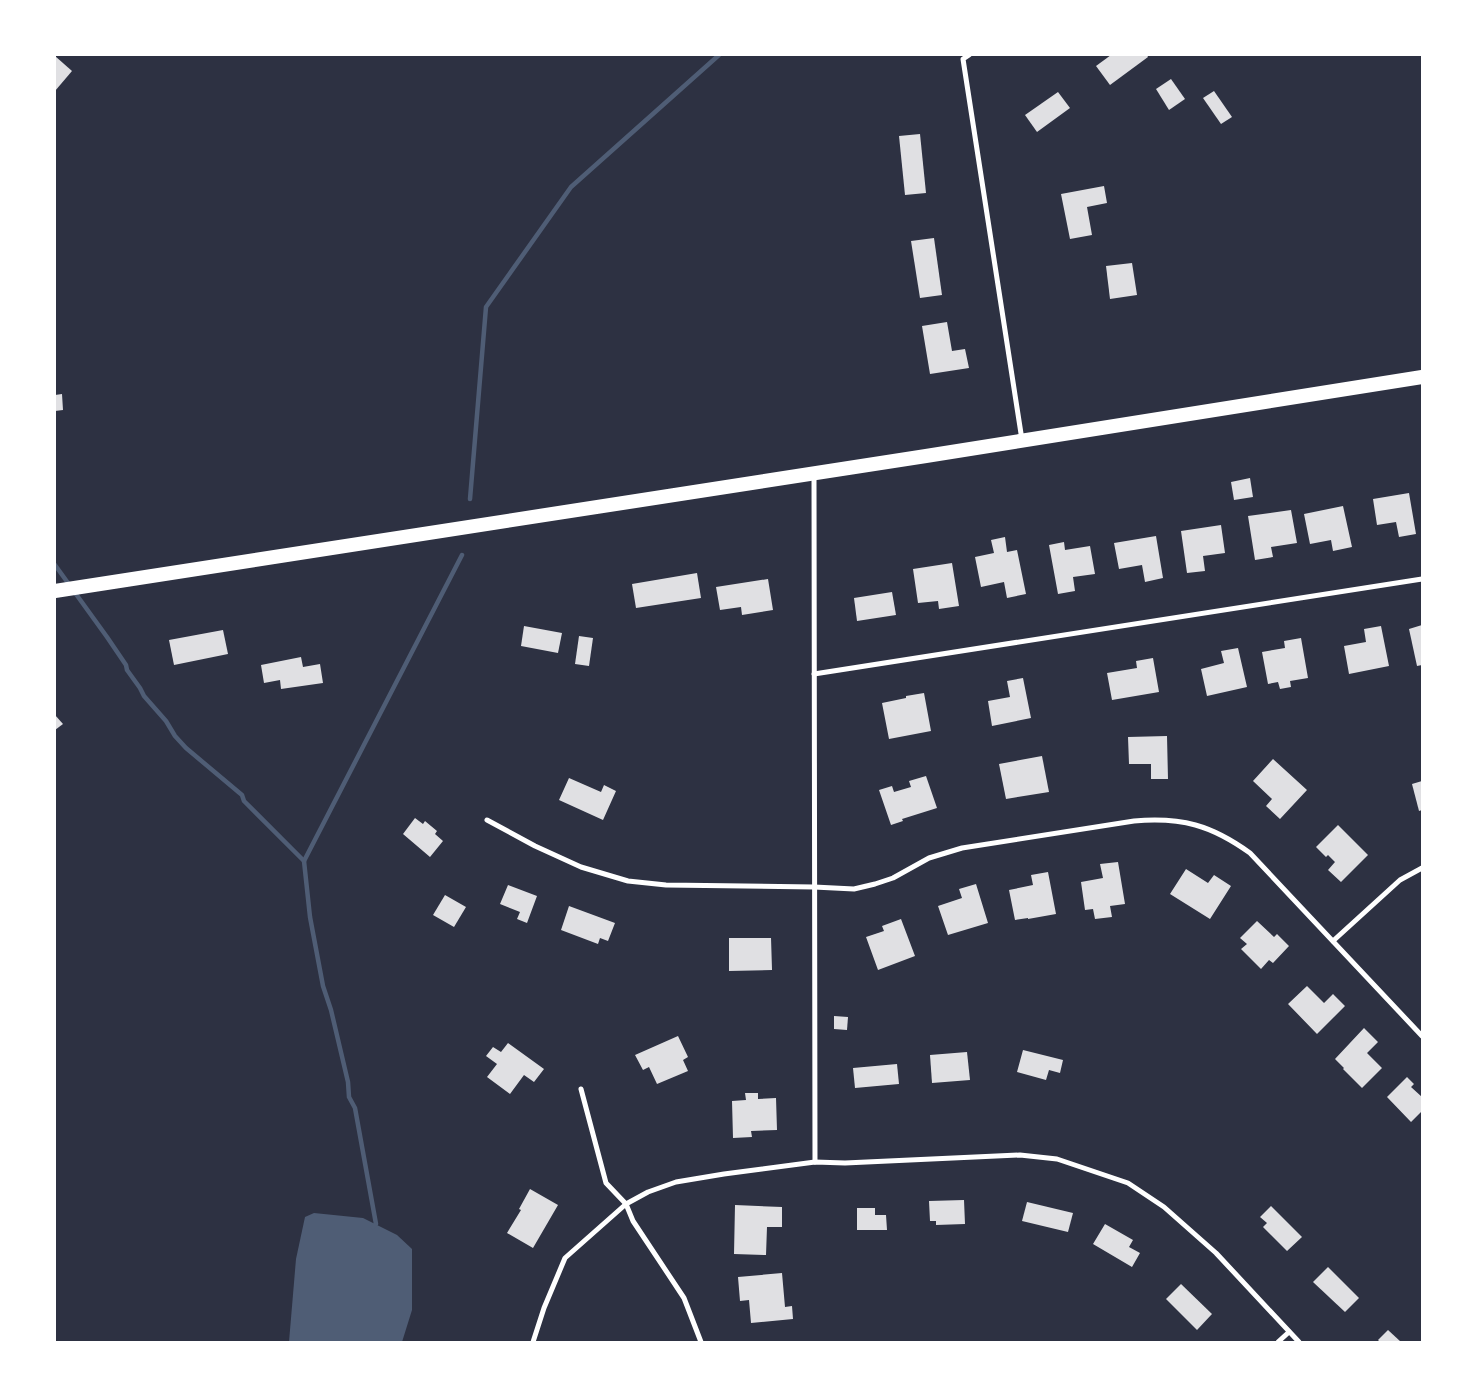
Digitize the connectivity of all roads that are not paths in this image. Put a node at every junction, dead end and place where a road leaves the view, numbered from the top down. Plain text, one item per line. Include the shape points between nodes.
1 (969, 55) edge
2 (1422, 377) edge
3 (1022, 440) junction
4 (814, 473) junction
5 (1422, 579) edge
6 (55, 591) edge
7 (814, 674) junction
8 (487, 820) dead end
9 (1422, 868) edge
10 (814, 887) junction
11 (1333, 941) junction
12 (1422, 1036) edge
13 (581, 1089) dead end
14 (815, 1162) junction
15 (626, 1204) junction
16 (1290, 1332) junction
17 (533, 1342) edge
18 (701, 1342) edge
19 (1278, 1342) edge
20 (1299, 1342) edge

1 - 3 street via 963,59
2 - 3 highway
3 - 4 highway
4 - 6 highway
4 - 7 street
5 - 7 street
7 - 10 street
8 - 10 street via 580,867 628,881 666,886
9 - 11 street via 1400,880
10 - 11 street via 854,889 875,884 929,858 962,848 1134,821 1176,820 1216,832 1250,853
10 - 14 street
11 - 12 street
13 - 15 street via 606,1182
14 - 15 street via 676,1182
14 - 16 street via 1020,1155 1058,1159 1128,1183 1164,1207 1216,1253
15 - 17 street via 566,1258
15 - 18 street via 633,1221 684,1298
16 - 19 street
16 - 20 street

